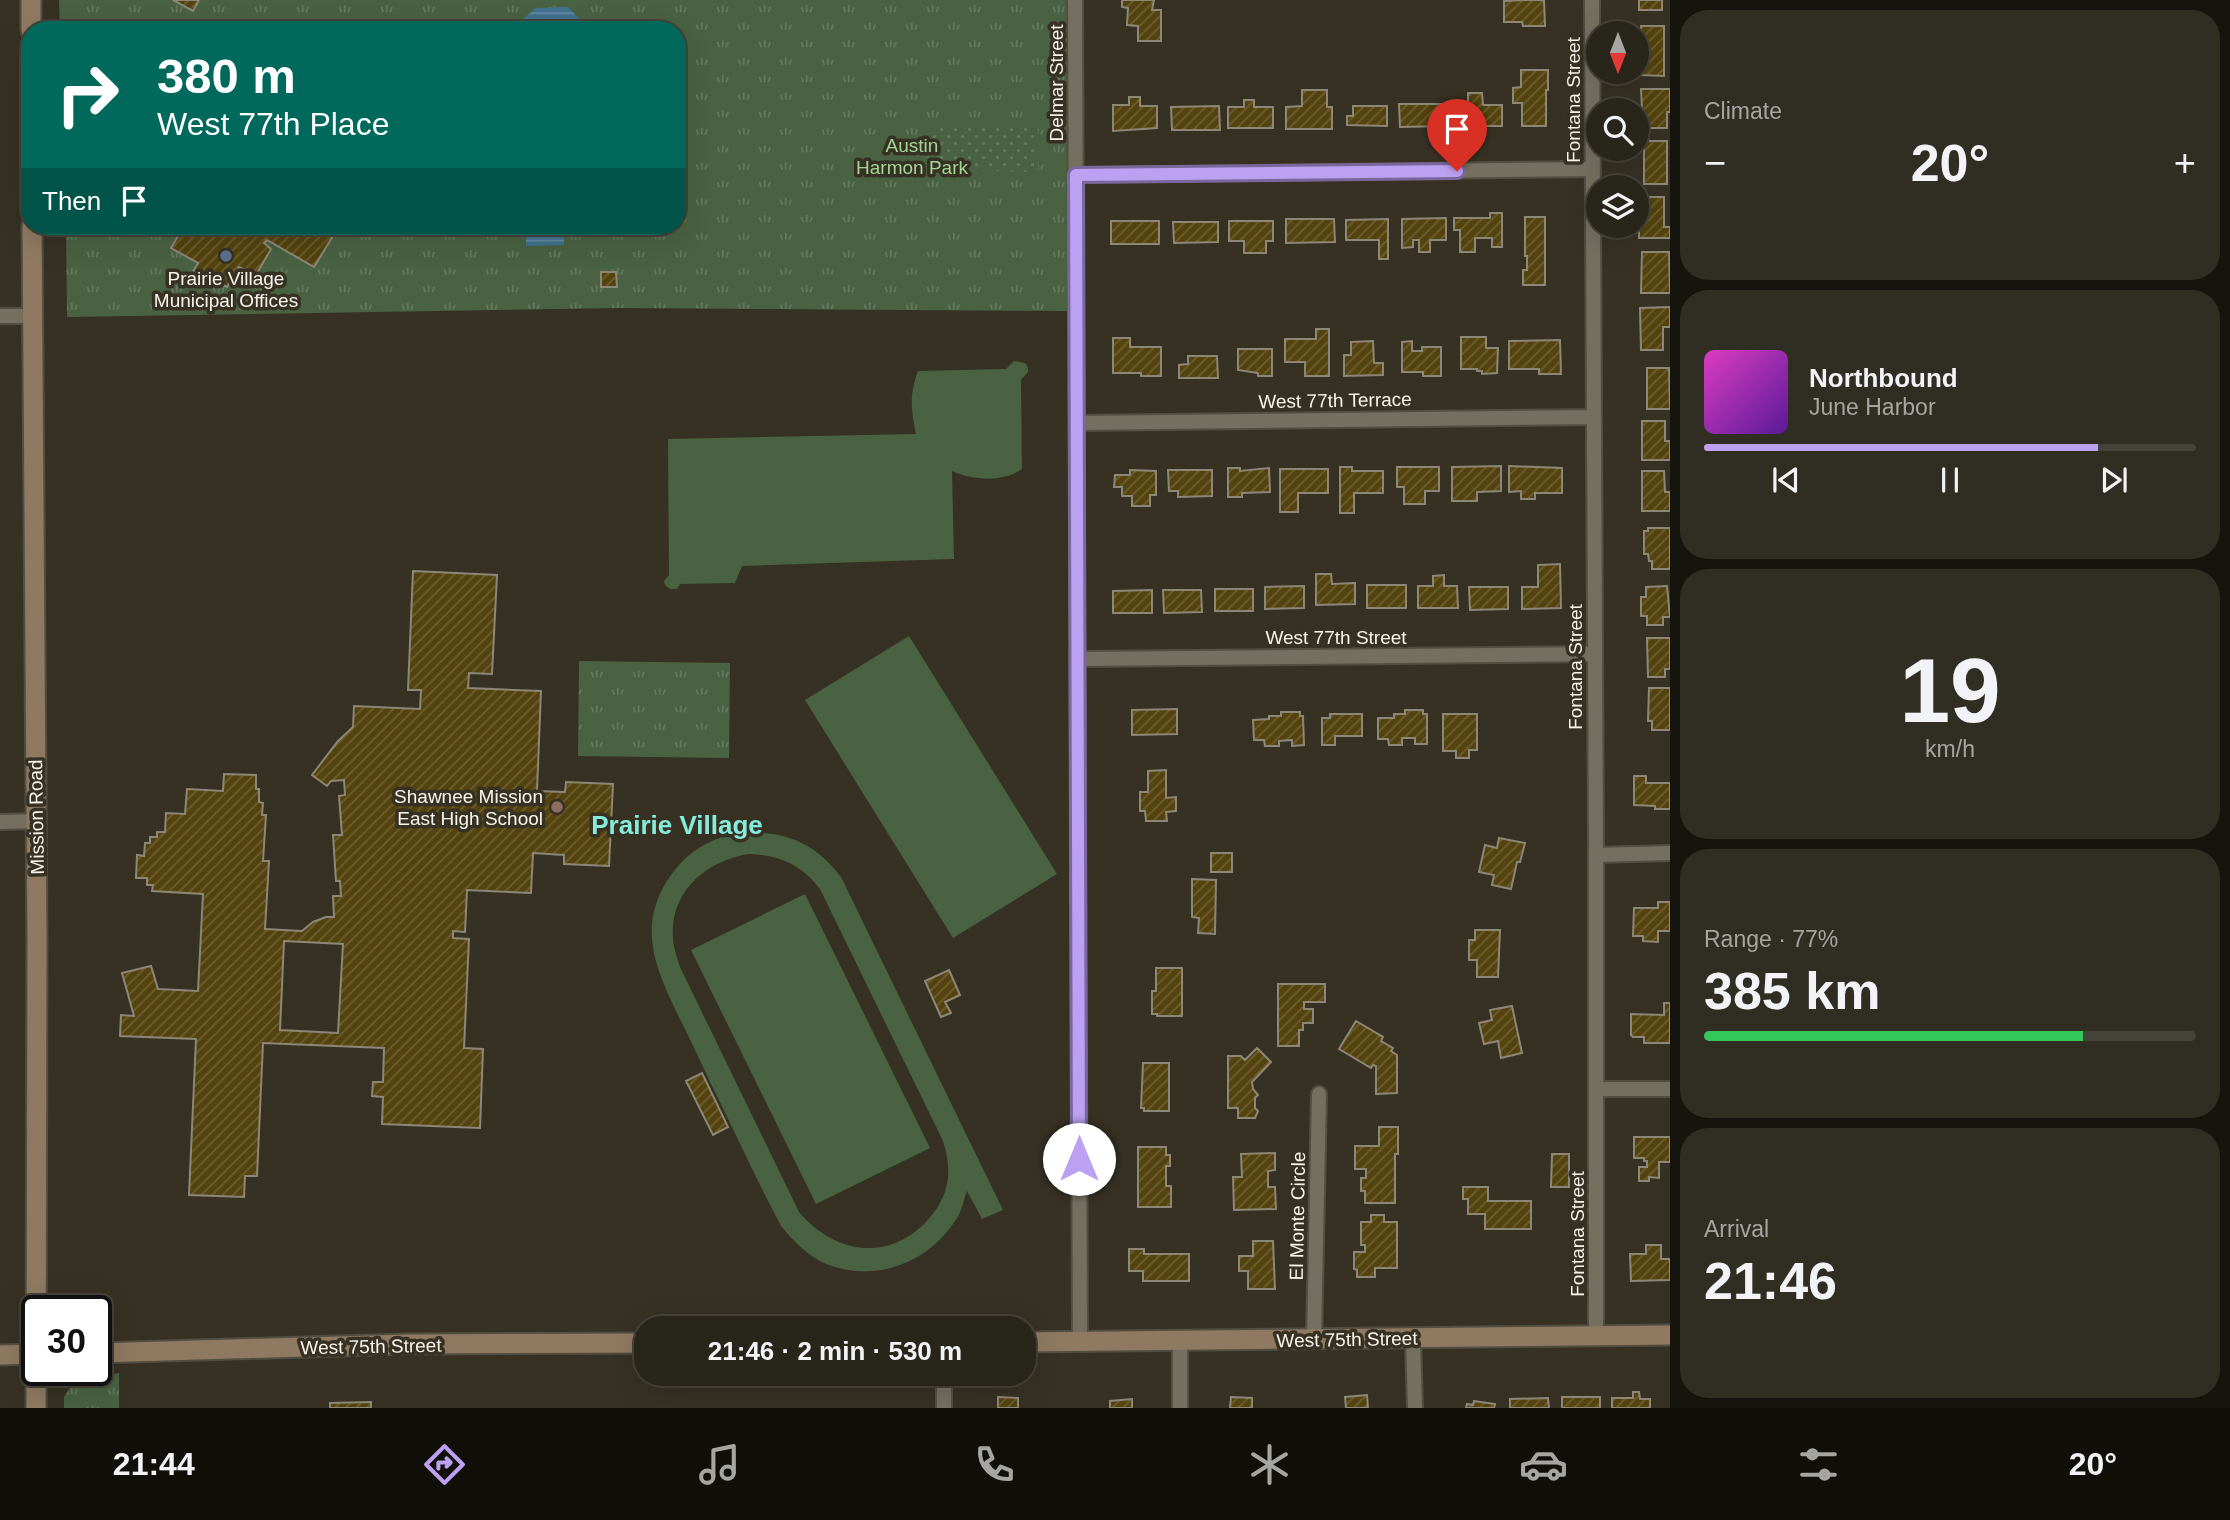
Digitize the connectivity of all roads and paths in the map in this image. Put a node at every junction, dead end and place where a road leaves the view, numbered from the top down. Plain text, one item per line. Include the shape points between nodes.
1 (31, 0) edge
2 (1075, 0) edge
3 (1592, 0) edge
4 (31, 21) edge
5 (1593, 169) junction
6 (1076, 175) junction
7 (32, 235) edge
8 (0, 316) edge
9 (31, 316) junction
10 (1593, 417) junction
11 (1077, 423) junction
12 (1594, 654) junction
13 (1079, 659) junction
14 (0, 821) edge
15 (36, 821) junction
16 (1670, 853) edge
17 (1596, 855) junction
18 (1597, 1089) junction
19 (1670, 1089) edge
20 (1319, 1094) dead end
21 (37, 1295) edge
22 (1596, 1334) junction
23 (1670, 1335) edge
24 (1413, 1338) junction
25 (1314, 1340) junction
26 (1080, 1341) junction
27 (1180, 1341) junction
28 (1036, 1342) edge
29 (634, 1343) edge
30 (112, 1353) edge
31 (21, 1354) edge
32 (0, 1355) edge
33 (36, 1386) edge
34 (944, 1386) edge
35 (36, 1408) edge
36 (944, 1408) edge
37 (1180, 1408) edge
38 (1415, 1408) edge

1 - 4 main road
2 - 6 street, Delmar Street
3 - 5 street, Fontana Street
5 - 6 street
5 - 10 street, Fontana Street
6 - 11 street, Delmar Street
7 - 9 main road, Mission Road
8 - 9 street
9 - 15 main road, Mission Road
10 - 11 street, West 77th Terrace
10 - 12 street, Fontana Street
11 - 13 street, Delmar Street
12 - 13 street, West 77th Street
12 - 17 street, Fontana Street
13 - 26 street, Delmar Street
14 - 15 street
15 - 21 main road, Mission Road
16 - 17 street
17 - 18 street, Fontana Street
18 - 19 street
18 - 22 street, Fontana Street
20 - 25 street, El Monte Circle
22 - 23 main road, West 75th Street
22 - 24 main road, West 75th Street
24 - 25 main road, West 75th Street
24 - 38 street
25 - 27 main road, West 75th Street
26 - 27 main road, West 75th Street
26 - 28 main road, West 75th Street
27 - 37 street
29 - 30 main road, West 75th Street
31 - 32 main road
33 - 35 main road, Mission Road
34 - 36 street

